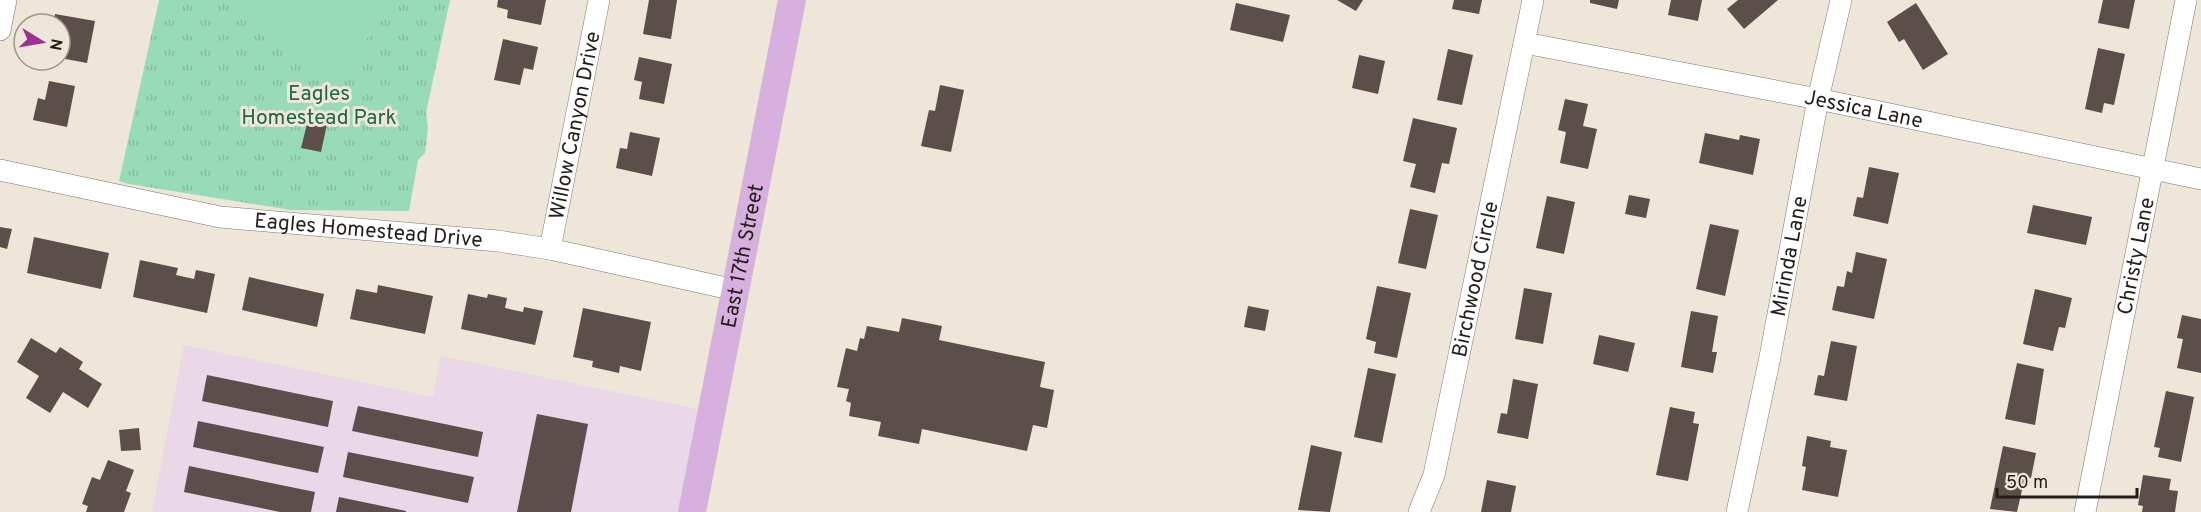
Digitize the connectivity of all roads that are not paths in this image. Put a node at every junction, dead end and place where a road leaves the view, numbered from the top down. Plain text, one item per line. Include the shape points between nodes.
1 (6, 0) edge
2 (599, 0) edge
3 (792, 0) edge
4 (1533, 0) edge
5 (1841, 0) edge
6 (2186, 0) edge
7 (0, 30) edge
8 (1525, 43) junction
9 (1818, 99) junction
10 (0, 170) edge
11 (2152, 170) junction
12 (2201, 179) edge
13 (550, 249) junction
14 (735, 290) junction
15 (692, 512) edge
16 (1419, 512) edge
17 (1737, 512) edge
18 (2085, 512) edge

1 - 7 street
2 - 13 street, Willow Canyon Drive
3 - 14 main road, East 17th Street
4 - 8 street, Birchwood Circle
5 - 9 street, Mirinda Lane
6 - 11 street, Christy Lane
8 - 9 street, Jessica Lane
8 - 16 street, Birchwood Circle via 1434,476
9 - 11 street, Jessica Lane
9 - 17 street, Mirinda Lane
10 - 13 street, Eagles Homestead Drive via 220,217
11 - 12 street, Jessica Lane
11 - 18 street, Christy Lane
13 - 14 street, Eagles Homestead Drive
14 - 15 main road, East 17th Street

